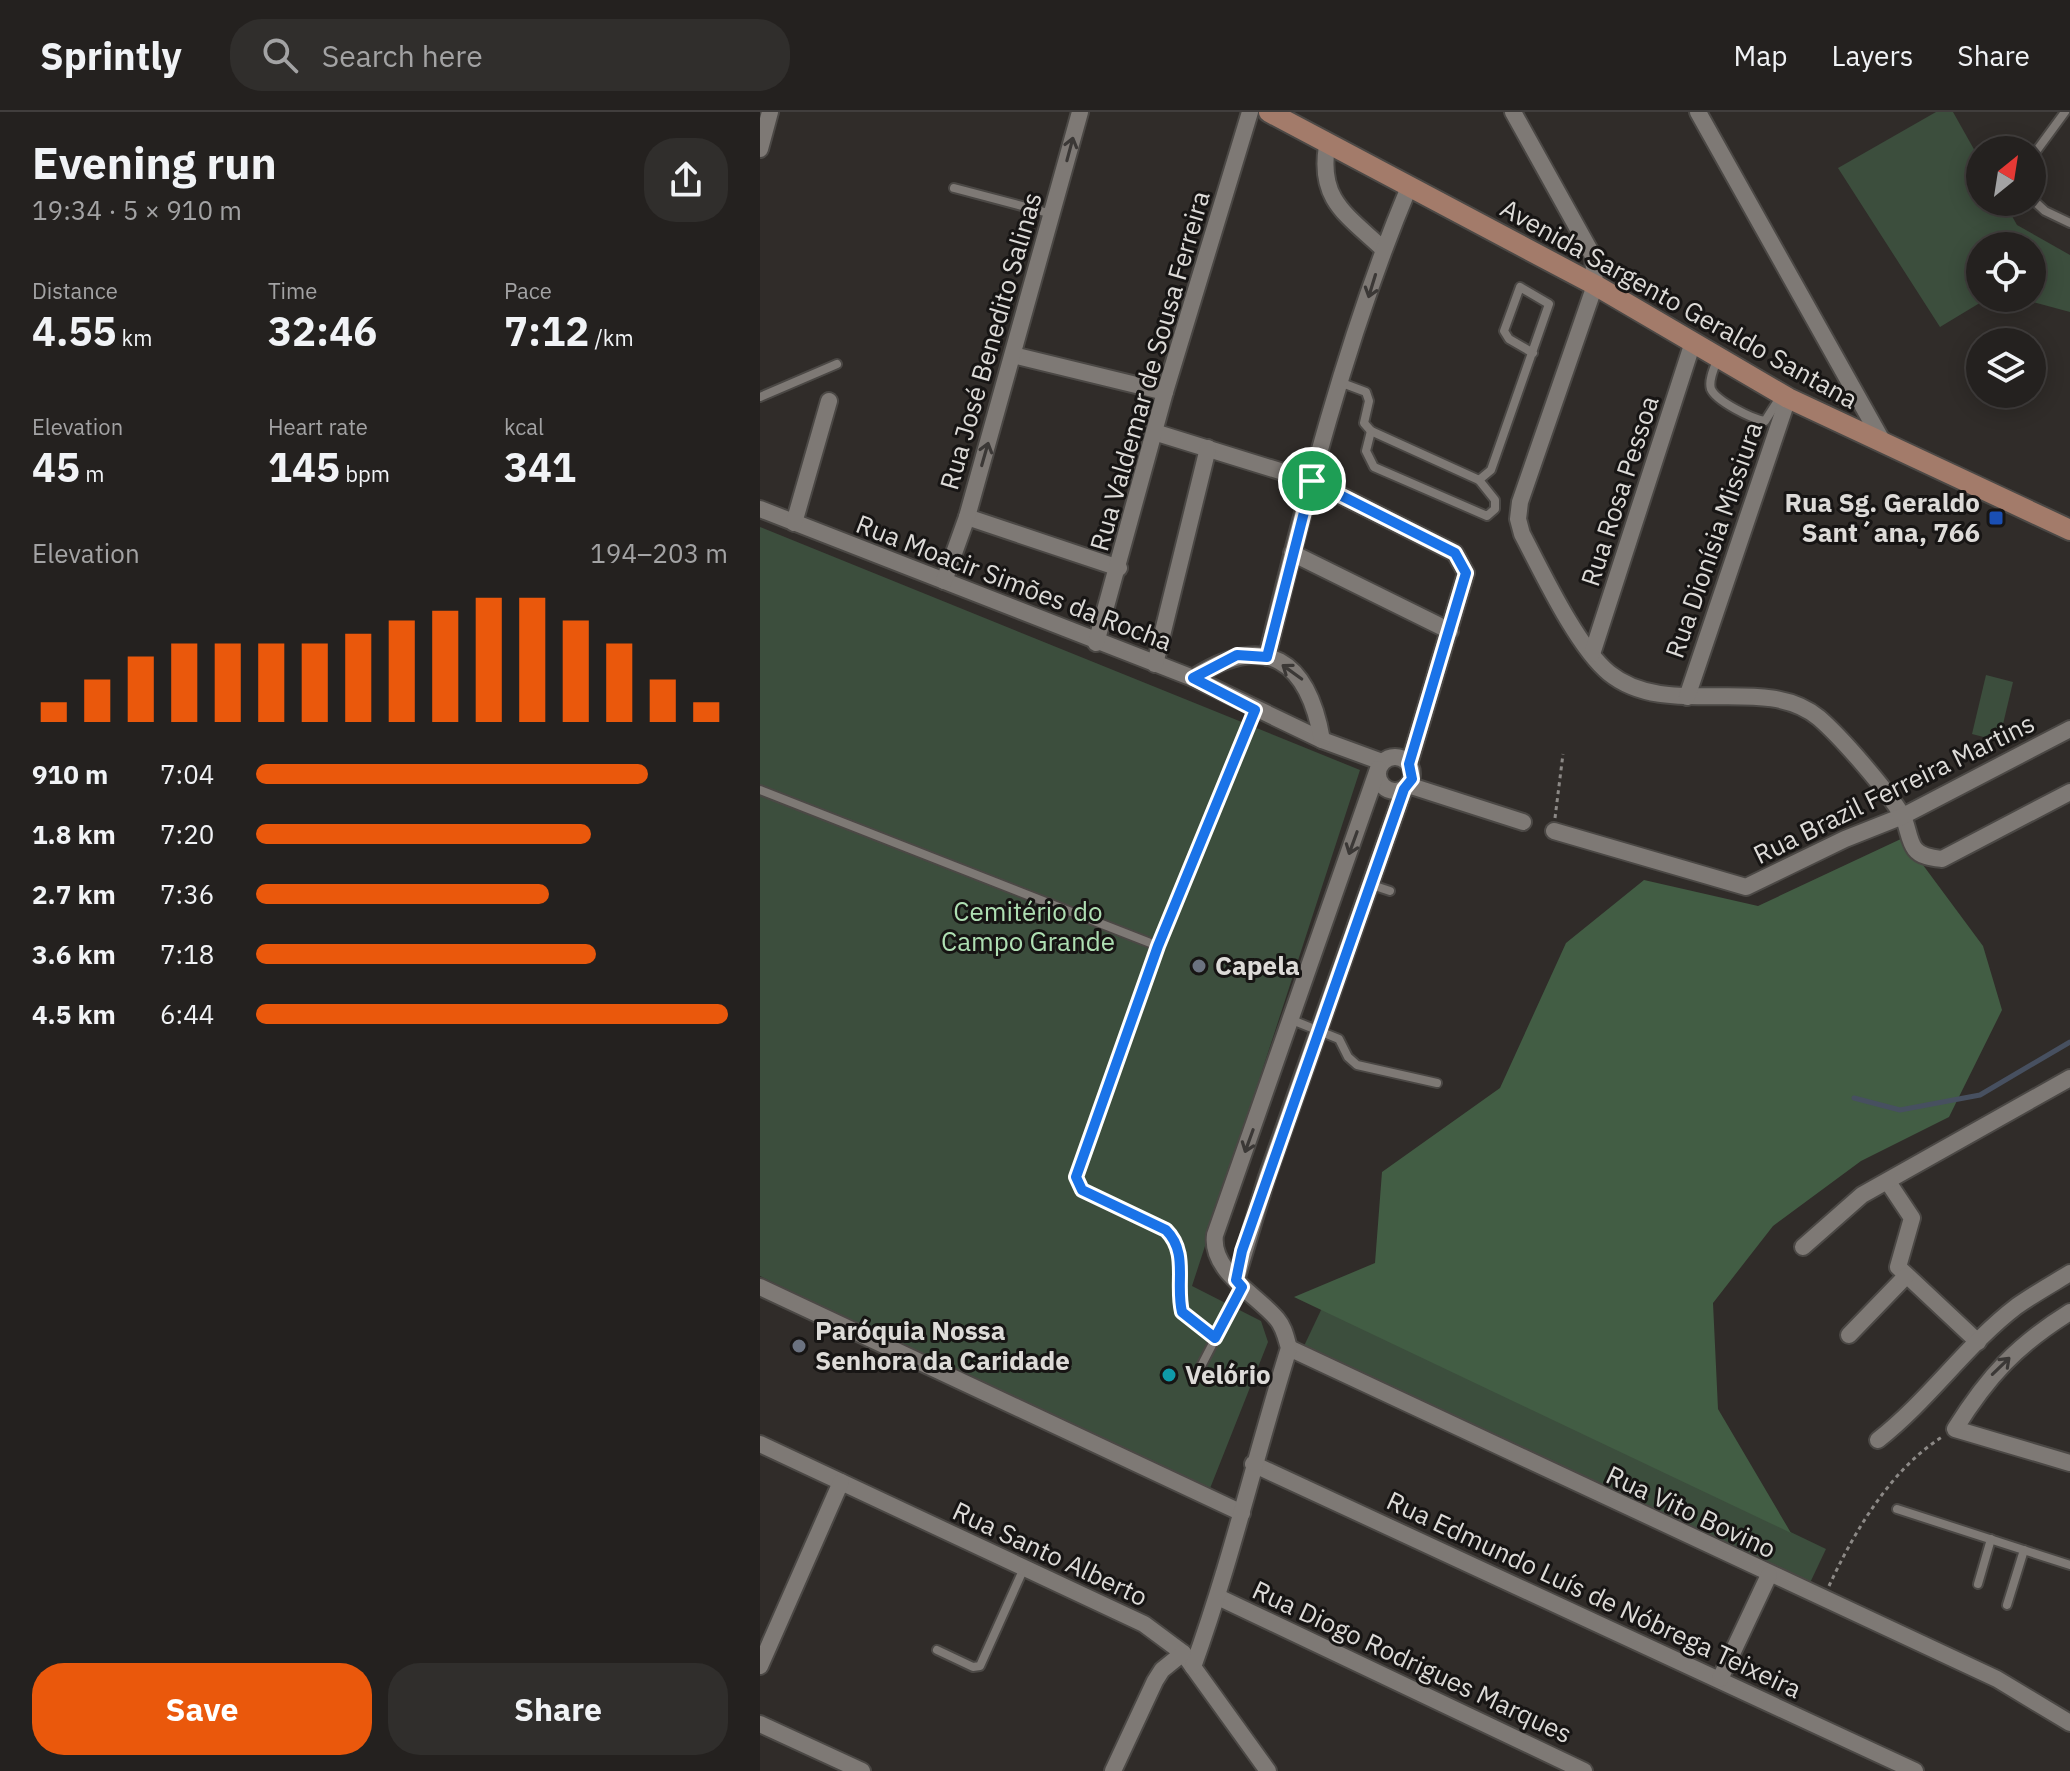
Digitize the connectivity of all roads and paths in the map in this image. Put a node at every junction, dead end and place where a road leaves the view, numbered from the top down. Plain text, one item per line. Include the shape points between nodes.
1 (770, 112) edge
2 (1080, 112) edge
3 (1250, 112) edge
4 (1269, 112) edge
5 (1513, 112) edge
6 (2065, 112) edge
7 (1705, 115) edge
8 (2046, 138) edge
9 (1327, 146) junction
10 (760, 149) edge
11 (1409, 187) junction
12 (954, 188) dead end
13 (2046, 211) edge
14 (1052, 214) junction
15 (2070, 223) edge
16 (1383, 249) junction
17 (1595, 285) junction
18 (1693, 342) junction
19 (1533, 353) junction
20 (1013, 355) junction
21 (1718, 357) junction
22 (837, 364) dead end
23 (1342, 383) junction
24 (1165, 392) junction
25 (1785, 396) junction
26 (760, 397) edge
27 (829, 401) dead end
28 (1371, 431) junction
29 (1154, 432) junction
30 (1884, 446) junction
31 (1208, 448) junction
32 (1479, 480) junction
33 (1312, 481) junction
34 (760, 509) edge
35 (967, 517) junction
36 (794, 523) junction
37 (2070, 530) edge
38 (1292, 553) junction
39 (1119, 568) junction
40 (944, 581) junction
41 (1450, 631) junction
42 (1096, 643) junction
43 (1592, 654) junction
44 (1267, 657) junction
45 (1155, 664) junction
46 (1193, 678) junction
47 (1687, 697) junction
48 (1255, 710) junction
49 (2070, 729) edge
50 (1322, 740) junction
51 (1563, 754) dead end
52 (1409, 764) junction
53 (1380, 766) junction
54 (1406, 787) junction
55 (760, 790) edge
56 (2070, 792) edge
57 (1903, 816) junction
58 (1523, 822) dead end
59 (1554, 831) joint
60 (1372, 885) junction
61 (1390, 891) dead end
62 (1158, 946) junction
63 (1292, 1020) junction
64 (1319, 1030) junction
65 (2070, 1078) edge
66 (1437, 1083) dead end
67 (1267, 1089) junction
68 (1295, 1098) junction
69 (1888, 1182) junction
70 (1803, 1247) dead end
71 (2070, 1273) edge
72 (1906, 1276) junction
73 (1239, 1284) junction
74 (760, 1287) edge
75 (2070, 1312) edge
76 (1849, 1335) dead end
77 (1215, 1338) junction
78 (1978, 1342) junction
79 (1289, 1348) junction
80 (1196, 1376) dead end
81 (1955, 1429) junction
82 (1878, 1440) dead end
83 (760, 1444) edge
84 (2070, 1463) edge
85 (1253, 1464) junction
86 (841, 1482) junction
87 (1897, 1509) dead end
88 (1242, 1513) junction
89 (1991, 1539) junction
90 (2024, 1550) junction
91 (2070, 1565) edge
92 (1024, 1568) junction
93 (1769, 1575) junction
94 (1978, 1584) dead end
95 (1218, 1597) junction
96 (1823, 1599) junction
97 (2007, 1605) dead end
98 (937, 1650) dead end
99 (1188, 1660) junction
100 (760, 1666) edge
101 (1720, 1679) junction
102 (2070, 1723) edge
103 (760, 1724) edge
104 (862, 1771) edge
105 (1113, 1771) edge
106 (1268, 1771) edge
107 (1584, 1771) edge
108 (1915, 1771) edge

1 - 10 street
14 -> 2 street, Rua José Benedito Salinas
3 - 24 street, Rua Valdemar de Sousa Ferreira
4 - 9 street, Avenida Sargento Geraldo Santana
5 - 17 street via 1593,256
6 - 8 lane
7 - 30 street
9 - 11 street, Avenida Sargento Geraldo Santana
9 - 16 street via 1329,194
11 - 16 street
11 - 17 street, Avenida Sargento Geraldo Santana
12 - 14 lane
13 - 15 lane
14 - 20 street, Rua José Benedito Salinas
16 -> 23 street
17 - 18 street, Avenida Sargento Geraldo Santana
17 - 43 street via 1518,519
18 - 21 street, Avenida Sargento Geraldo Santana
18 - 43 street, Rua Rosa Pessoa
19 - 19 lane via 1504,331 1520,287 1549,304
19 - 32 lane via 1491,470
20 - 24 street
35 -> 20 street, Rua José Benedito Salinas
21 - 25 street, Avenida Sargento Geraldo Santana
21 - 25 lane via 1710,383 1719,397 1765,421
22 - 26 lane
23 - 28 lane via 1368,395 1364,423
23 - 33 street
24 - 29 street, Rua Valdemar de Sousa Ferreira
25 - 30 street, Avenida Sargento Geraldo Santana
25 - 47 street, Rua Dionísia Missiura
27 - 36 street
28 - 32 lane
28 - 32 lane via 1366,451 1374,467 1487,516 1495,509 1495,500
29 - 31 street
29 - 39 street, Rua Valdemar de Sousa Ferreira
30 - 37 street, Avenida Sargento Geraldo Santana
31 - 33 street
31 - 45 street
33 - 38 street
33 - 41 street via 1455,553 1466,573
34 - 36 street, Rua Moacir Simões da Rocha
35 - 39 street
35 - 40 street, Rua José Benedito Salinas
36 - 40 street, Rua Moacir Simões da Rocha
38 - 41 street
38 - 44 street
39 - 42 street, Rua Valdemar de Sousa Ferreira
40 - 42 street, Rua Moacir Simões da Rocha
41 - 52 street
42 - 45 street, Rua Moacir Simões da Rocha
43 - 47 street via 1622,681
44 - 46 street via 1237,655
50 -> 44 street via 1302,677
45 - 46 street, Rua Moacir Simões da Rocha
46 - 48 street, Rua Moacir Simões da Rocha
47 - 57 street via 1782,699 1801,705 1828,727
48 - 50 street, Rua Moacir Simões da Rocha
48 - 62 lane
49 - 57 street, Rua Brazil Ferreira Martins
50 - 53 street, Rua Moacir Simões da Rocha
51 - 59 path
52 - 53 street via 1396,757
52 - 54 street via 1412,779
53 - 54 street via 1378,779 1384,788
53 -> 63 street
54 - 58 street
54 - 60 street
55 - 62 lane
56 - 57 street via 1942,859 1915,850
57 - 59 street, Rua Brazil Ferreira Martins via 1746,887
60 - 61 lane
60 - 64 street
62 - 77 lane via 1076,1177 1082,1190 1175,1239 1180,1248 1182,1312
63 - 64 lane
63 - 67 street
64 - 66 lane via 1339,1039 1357,1065
64 - 68 street
65 - 69 street
67 - 68 street
67 -> 73 street via 1215,1235 1217,1254
68 - 73 street via 1242,1251
69 - 70 street via 1862,1195
69 - 72 street via 1912,1218 1898,1267
71 - 78 street via 2016,1307
72 - 76 street
72 - 78 street
73 - 77 lane
73 - 79 street via 1277,1319
74 - 88 street
81 -> 75 street via 1983,1384
77 - 80 lane
78 - 82 street via 1913,1413
79 - 85 street
79 - 93 street, Rua Vito Bovino
81 - 84 street
81 - 96 path via 1921,1450 1893,1482 1840,1562
83 - 86 street, Rua Santo Alberto
85 - 88 street
85 - 101 street, Rua Edmundo Luís de Nóbrega Teixeira
86 - 92 street, Rua Santo Alberto
86 - 100 street
87 - 89 lane
88 - 95 street
89 - 90 lane
89 - 94 lane
90 - 91 lane
90 - 97 lane
92 - 98 lane via 980,1666
92 - 99 street, Rua Santo Alberto via 1144,1624
93 - 96 street, Rua Vito Bovino
93 - 101 street
95 - 99 street
95 - 107 street, Rua Diogo Rodrigues Marques
96 - 102 street, Rua Vito Bovino via 1997,1679
99 - 105 street via 1162,1670
99 - 106 street, Rua Santo Alberto
101 - 108 street, Rua Edmundo Luís de Nóbrega Teixeira
103 - 104 street

